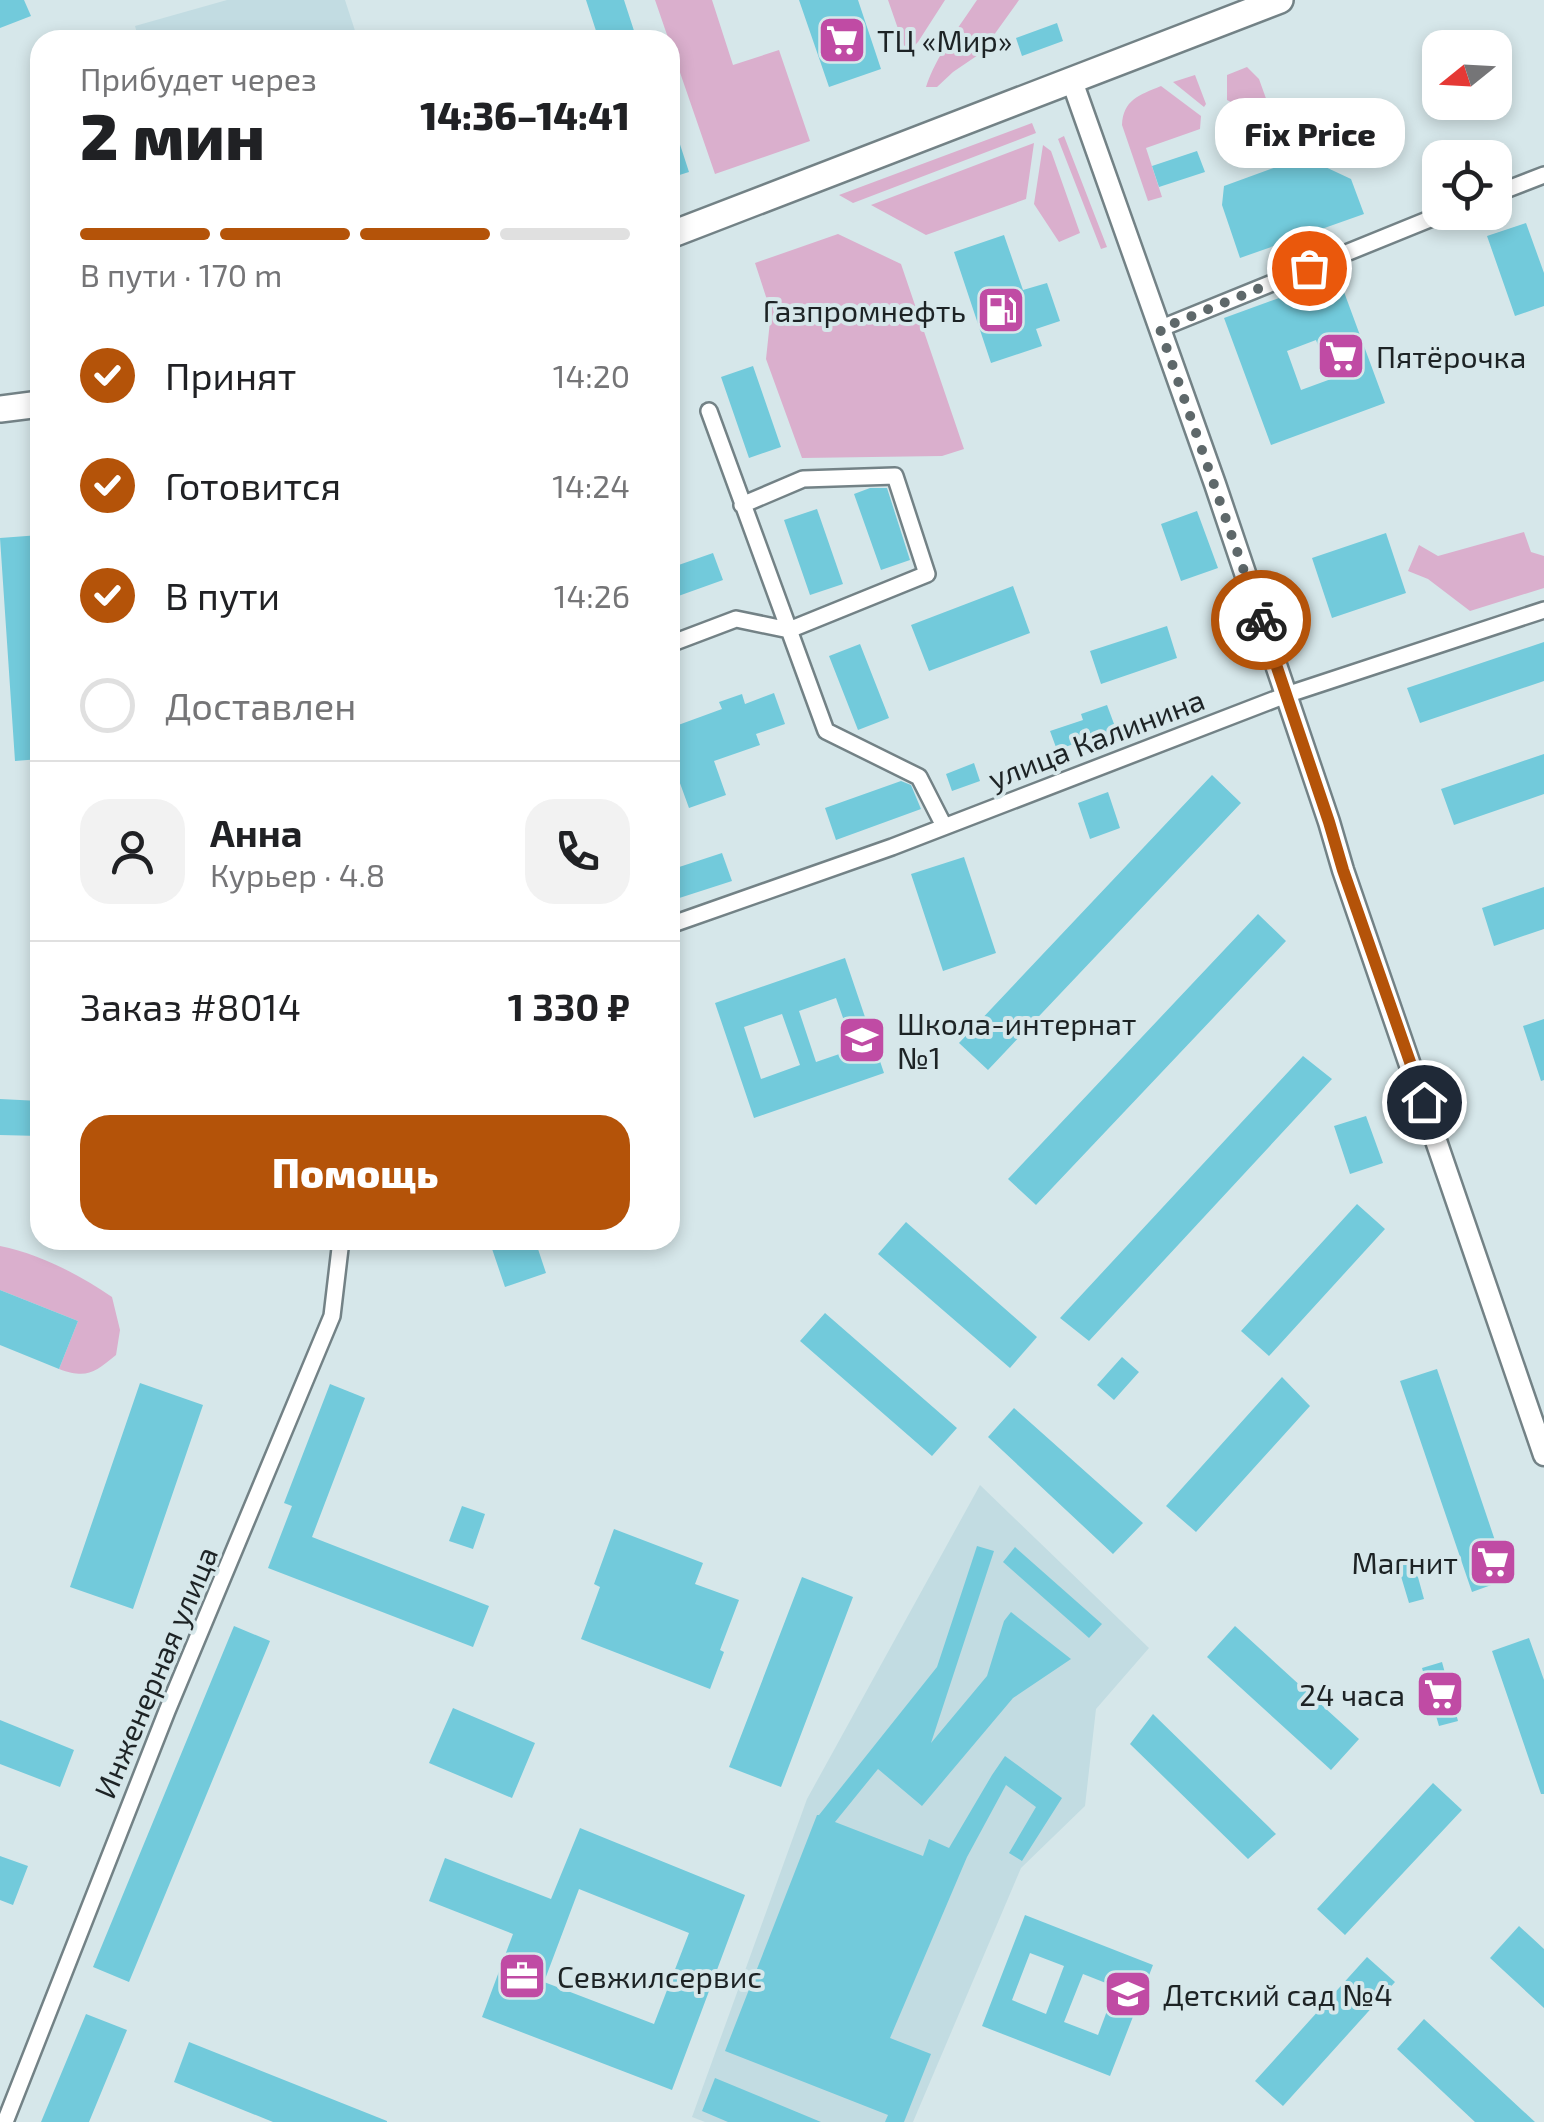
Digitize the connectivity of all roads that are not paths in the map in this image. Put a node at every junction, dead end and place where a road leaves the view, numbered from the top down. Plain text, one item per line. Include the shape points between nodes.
1 (1280, 0) edge
2 (1072, 80) junction
3 (1544, 175) edge
4 (1512, 187) edge
5 (1422, 222) edge
6 (680, 230) edge
7 (1160, 329) junction
8 (30, 405) edge
9 (0, 409) edge
10 (709, 412) dead end
11 (742, 505) junction
12 (1544, 610) edge
13 (789, 630) junction
14 (680, 640) edge
15 (1286, 694) junction
16 (944, 826) junction
17 (680, 922) edge
18 (341, 1250) edge
19 (1544, 1455) edge
20 (5, 2122) edge

1 - 2 main road
2 - 6 main road
2 - 7 street
3 - 4 street
5 - 7 street
7 - 15 street
8 - 9 main road
10 - 11 street
11 - 13 street
11 - 13 street via 803,479 895,476 927,574
12 - 15 street, улица Калинина
13 - 14 street via 736,619
13 - 16 street via 826,730 919,777
15 - 16 street, улица Калинина
15 - 19 street
16 - 17 street, улица Калинина
18 - 20 street, Инженерная улица via 332,1316

